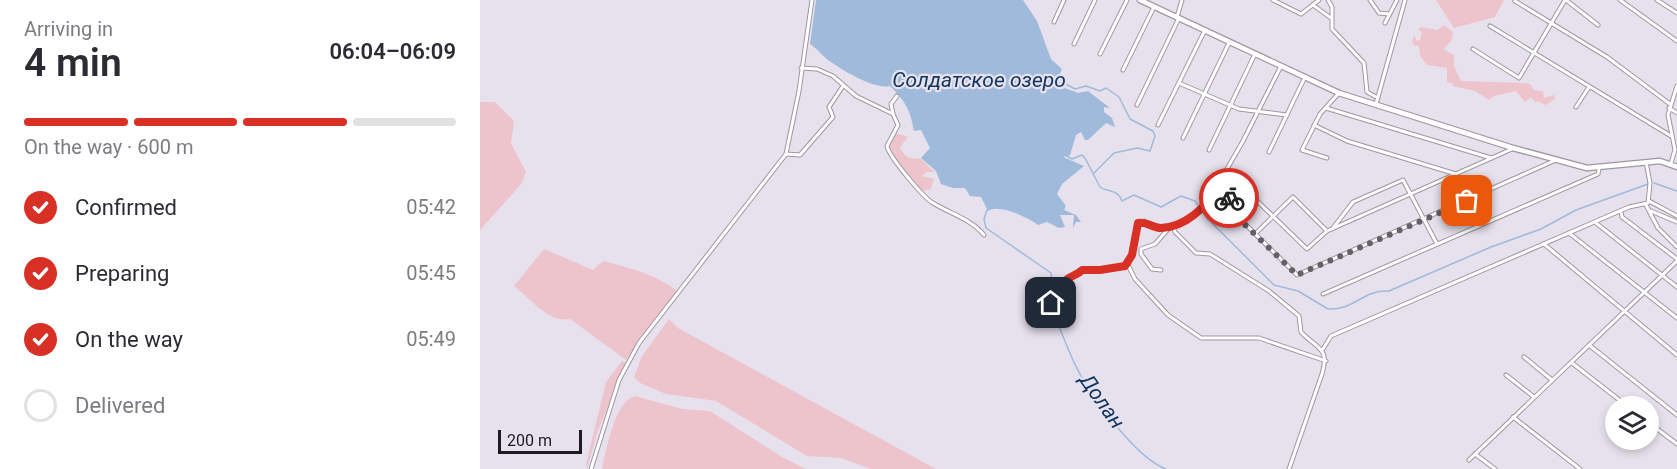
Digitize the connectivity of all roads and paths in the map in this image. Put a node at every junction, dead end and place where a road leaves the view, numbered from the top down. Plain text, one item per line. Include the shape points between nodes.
1 (812, 0) edge
2 (1064, 0) edge
3 (1095, 0) edge
4 (1126, 0) edge
5 (1140, 0) edge
6 (1182, 0) edge
7 (1273, 0) edge
8 (1319, 0) edge
9 (1328, 0) edge
10 (1370, 0) edge
11 (1391, 0) edge
12 (1397, 0) edge
13 (1405, 0) edge
14 (1565, 0) edge
15 (1620, 0) edge
16 (1657, 0) edge
17 (1515, 1) edge
18 (1394, 4) junction
19 (1313, 5) junction
20 (1154, 7) junction
21 (1677, 13) edge
22 (1389, 14) junction
23 (1178, 18) junction
24 (1330, 18) junction
25 (1054, 22) dead end
26 (1385, 23) dead end
27 (1551, 23) junction
28 (1598, 25) dead end
29 (1490, 26) dead end
30 (1205, 30) junction
31 (1677, 41) edge
32 (1230, 42) junction
33 (1074, 44) dead end
34 (1473, 49) dead end
35 (1533, 53) junction
36 (1100, 54) dead end
37 (1255, 54) junction
38 (1281, 66) junction
39 (801, 68) junction
40 (1123, 70) dead end
41 (1305, 77) junction
42 (1179, 83) junction
43 (843, 86) junction
44 (1677, 86) edge
45 (1589, 87) junction
46 (1339, 93) junction
47 (1204, 94) junction
48 (897, 96) dead end
49 (1377, 101) junction
50 (1137, 105) dead end
51 (1230, 105) junction
52 (1669, 106) junction
53 (1576, 107) dead end
54 (1326, 108) junction
55 (1258, 111) junction
56 (1677, 113) edge
57 (893, 114) junction
58 (1287, 115) junction
59 (1158, 125) dead end
60 (1314, 125) junction
61 (1671, 136) junction
62 (1183, 138) dead end
63 (1513, 148) junction
64 (1209, 150) dead end
65 (1676, 150) edge
66 (1269, 152) dead end
67 (786, 154) junction
68 (1328, 158) dead end
69 (1492, 159) junction
70 (1556, 160) junction
71 (1646, 162) junction
72 (1671, 163) junction
73 (1677, 167) edge
74 (1599, 169) junction
75 (1456, 174) junction
76 (1209, 185) dead end
77 (1217, 187) junction
78 (1410, 194) junction
79 (1252, 196) dead end
80 (1648, 203) junction
81 (1650, 210) junction
82 (1621, 212) junction
83 (1273, 216) junction
84 (1677, 216) edge
85 (1424, 219) junction
86 (1596, 222) junction
87 (1677, 222) edge
88 (1172, 226) junction
89 (1333, 228) junction
90 (1327, 231) junction
91 (1256, 233) junction
92 (1569, 233) junction
93 (984, 235) dead end
94 (1437, 244) junction
95 (1544, 244) junction
96 (1677, 247) edge
97 (1677, 260) edge
98 (1127, 263) junction
99 (1161, 270) dead end
100 (1663, 274) junction
101 (1677, 287) edge
102 (1645, 292) junction
103 (1323, 294) dead end
104 (1046, 302) dead end
105 (1624, 311) junction
106 (1677, 318) edge
107 (1589, 345) junction
108 (1323, 349) junction
109 (1677, 355) edge
110 (1524, 357) dead end
111 (1326, 361) junction
112 (1571, 363) junction
113 (1506, 375) dead end
114 (1552, 380) junction
115 (1614, 396) edge
116 (1534, 397) junction
117 (1677, 415) edge
118 (1513, 417) junction
119 (1659, 430) edge
120 (1677, 444) edge
121 (1475, 454) junction
122 (1469, 460) dead end
123 (591, 469) edge
124 (1289, 469) edge
125 (1495, 469) edge
126 (1580, 469) edge

1 - 39 street
2 - 25 street
3 - 33 street
4 - 36 street
5 - 20 main road
6 - 23 street
7 - 19 street via 1298,14
8 - 19 street
9 - 24 street via 1332,7
10 - 22 street via 1379,13
11 - 18 street
12 - 18 street
13 - 49 street
14 - 27 street
14 - 28 street
15 - 31 street
16 - 21 street
17 - 27 street
18 - 22 street
19 - 24 street
20 - 23 main road
20 - 40 street
22 - 26 street
23 - 30 main road
23 - 50 street
24 - 49 street via 1332,31 1364,63 1367,92
27 - 35 street
27 - 52 street via 1607,57
29 - 35 street
30 - 32 main road
30 - 42 street
32 - 37 main road
32 - 47 street
34 - 35 street via 1519,78
35 - 45 street
37 - 38 main road
37 - 51 street
38 - 41 main road
38 - 55 street
39 - 43 street via 826,72
39 - 67 street
41 - 46 main road
41 - 58 street
42 - 47 street
42 - 59 street
43 - 57 street
43 - 67 street via 829,107 833,117 825,130 800,155
44 - 52 street
45 - 53 street
45 - 61 street
46 - 49 main road
46 - 54 street
47 - 51 street
47 - 62 street
48 - 57 street via 891,104
49 - 63 main road
51 - 55 street
51 - 64 street
52 - 56 street
52 - 61 street
54 - 60 street
54 - 69 street
55 - 58 street
55 - 77 street
57 - 93 street via 898,125 887,146 896,164 931,202 976,225
58 - 66 street
60 - 68 street via 1302,151
60 - 75 street via 1347,141
61 - 65 street
63 - 69 street
63 - 70 main road
65 - 72 street
67 - 123 street via 639,343 619,380
69 - 75 street
70 - 74 main road
70 - 85 street
71 - 72 main road
71 - 74 main road
71 - 80 street
72 - 73 main road
74 - 94 street via 1598,174
75 - 78 street
76 - 77 street
77 - 88 street via 1203,210
77 - 91 street via 1230,199 1235,214
78 - 85 street
78 - 89 street
78 - 89 street via 1403,180 1363,197 1353,202
79 - 83 street
80 - 81 street
80 - 82 street
80 - 84 street
81 - 87 street
81 - 96 street via 1658,228
82 - 86 street
82 - 97 street via 1622,217
83 - 90 street via 1307,249
83 - 90 street via 1293,196
83 - 91 street
85 - 91 street via 1297,275
85 - 94 street
86 - 92 street
86 - 100 street
88 - 98 street via 1159,228 1144,221 1138,223
88 - 99 street via 1155,244 1140,249 1152,269
88 - 108 street via 1196,253 1210,254 1280,299 1299,316 1301,332
89 - 90 street
92 - 95 street
92 - 102 street
94 - 103 street
95 - 105 street
95 - 108 street via 1331,336
97 - 100 street
98 - 104 street via 1082,270 1065,282 1055,301
98 - 111 street via 1135,279 1168,315 1201,338 1259,338
100 - 101 street
100 - 102 street
102 - 105 street
102 - 106 street
105 - 107 street
105 - 109 street
107 - 112 street
107 - 117 street
108 - 111 street
110 - 114 street
111 - 124 street
112 - 114 street
112 - 115 street
113 - 116 street
114 - 116 street
116 - 118 street
118 - 121 street
118 - 126 street
119 - 120 street
121 - 122 street
121 - 125 street

